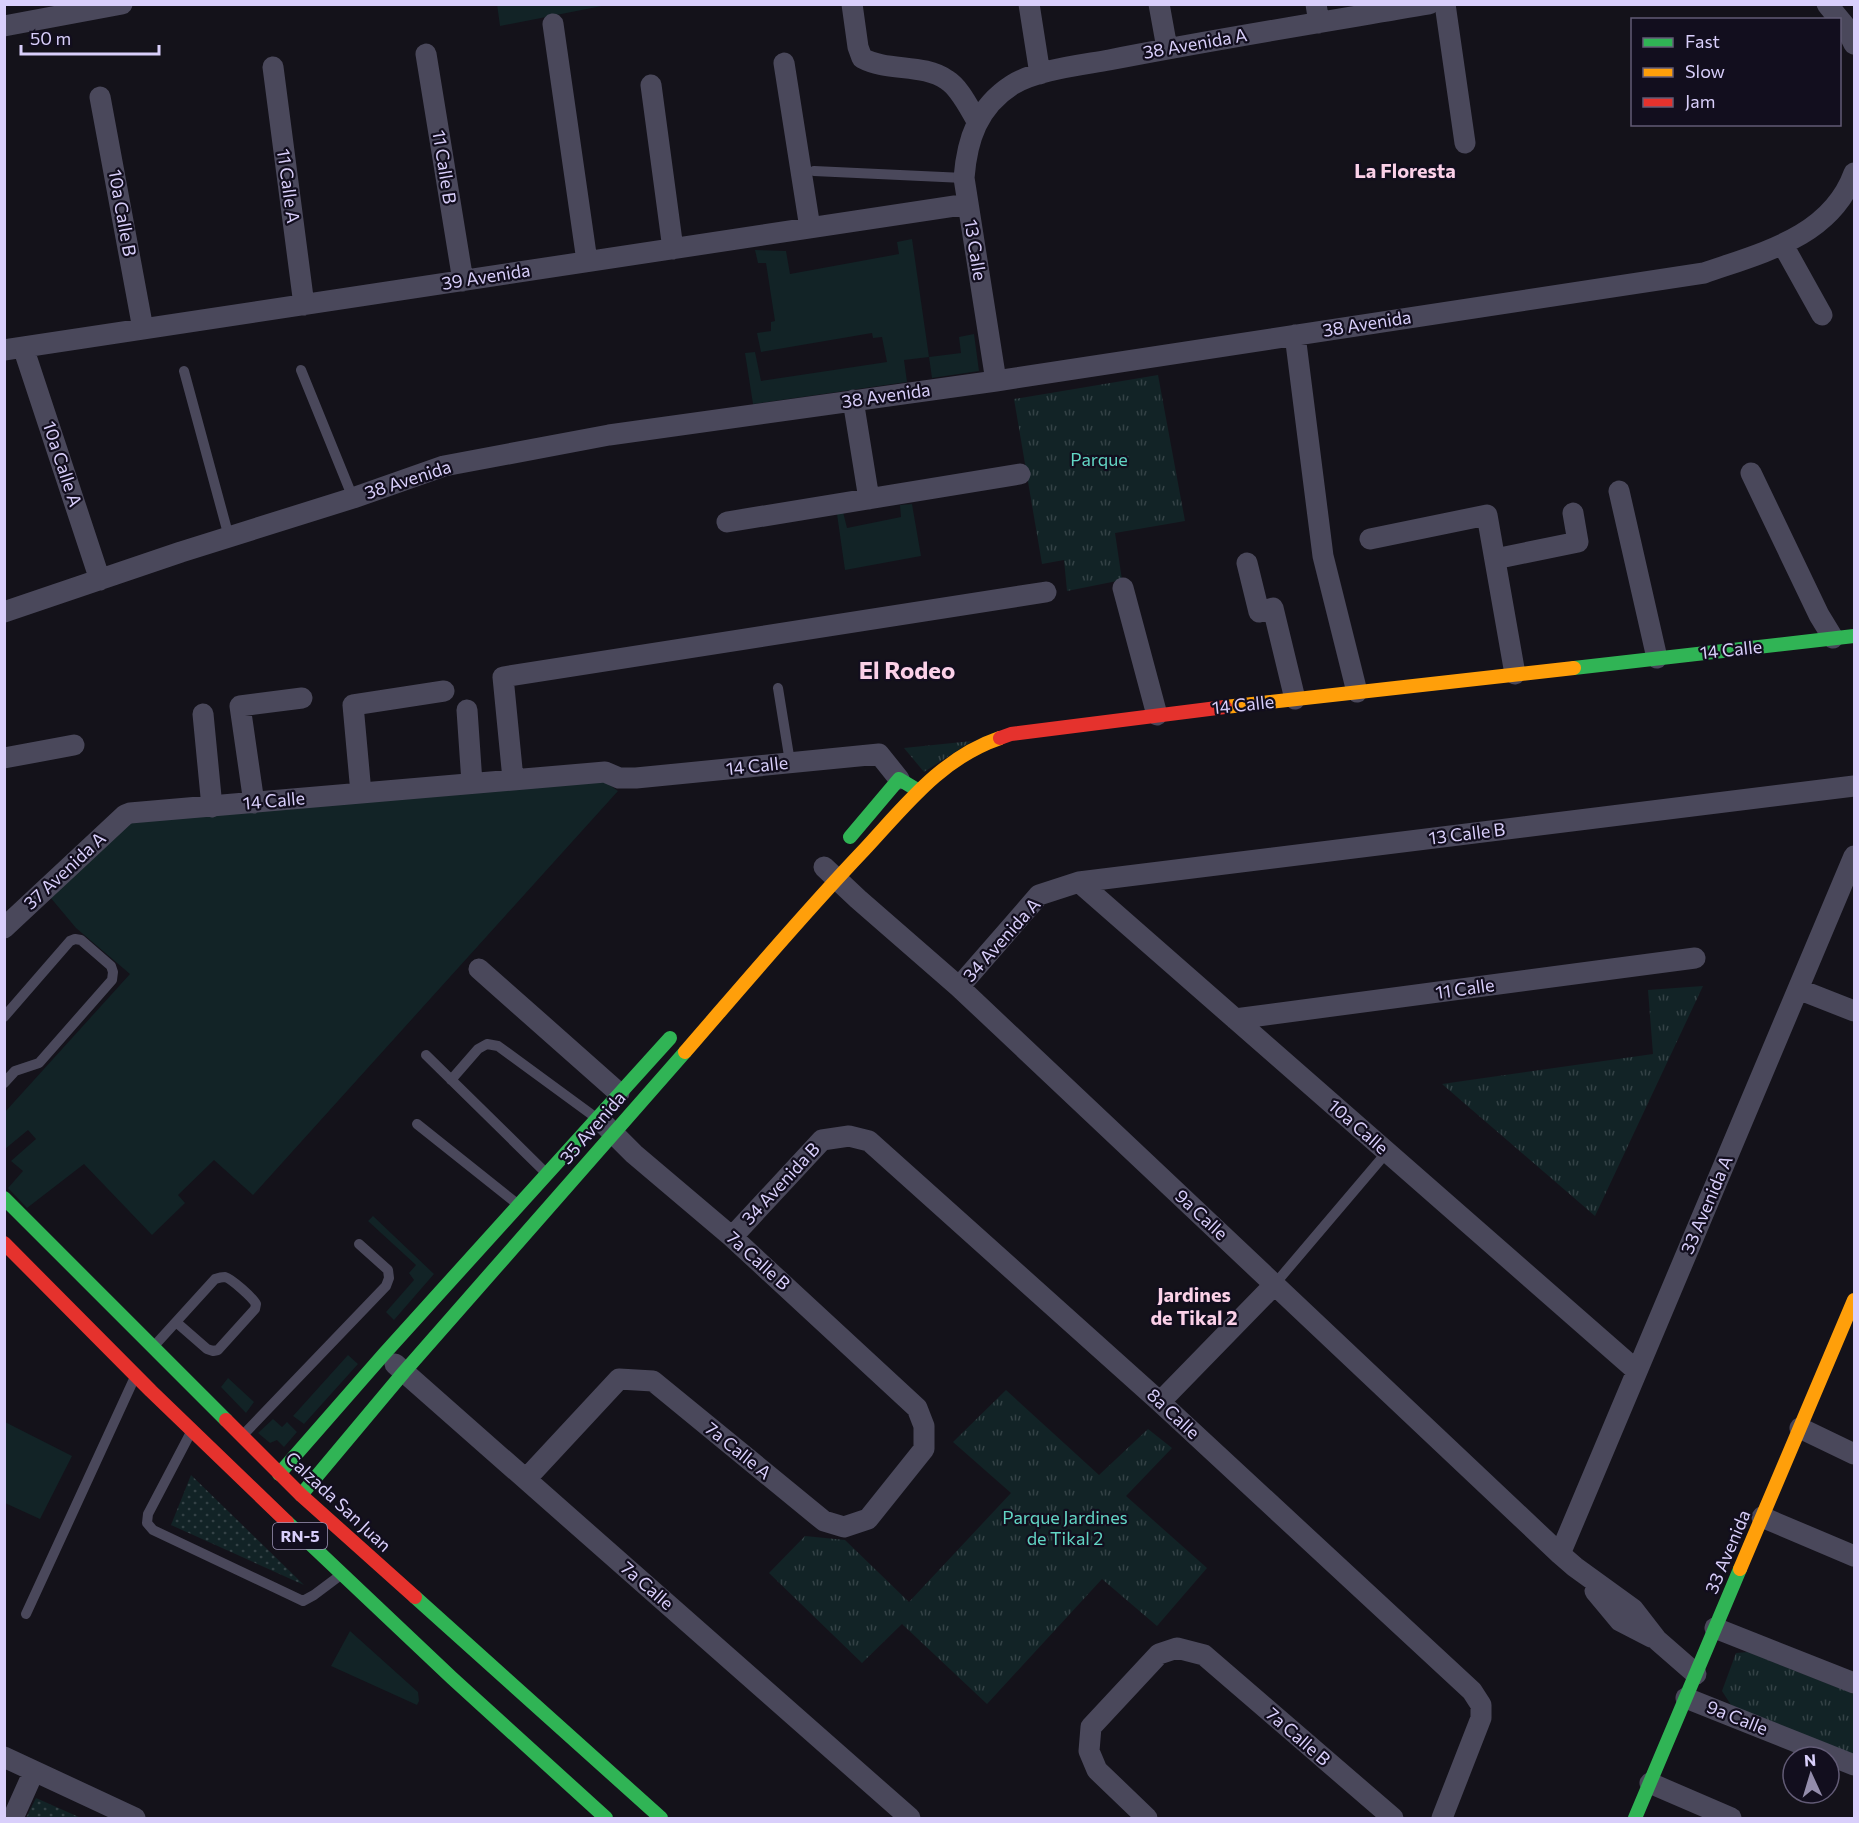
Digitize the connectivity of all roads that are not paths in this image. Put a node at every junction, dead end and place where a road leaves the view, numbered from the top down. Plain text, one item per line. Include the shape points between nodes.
1 (122, 4) edge
2 (852, 4) edge
3 (1029, 4) edge
4 (1159, 4) edge
5 (1430, 4) edge
6 (1444, 4) edge
7 (1827, 4) edge
8 (1317, 14) edge
9 (1838, 18) edge
10 (1841, 21) edge
11 (554, 24) dead end
12 (4, 26) edge
13 (1854, 44) edge
14 (1167, 48) junction
15 (426, 54) dead end
16 (784, 63) dead end
17 (273, 67) dead end
18 (1040, 74) junction
19 (651, 86) dead end
20 (100, 97) dead end
21 (977, 121) junction
22 (1465, 143) dead end
23 (814, 171) dead end
24 (1854, 173) edge
25 (964, 178) junction
26 (968, 204) junction
27 (810, 228) junction
28 (1783, 245) junction
29 (673, 249) junction
30 (587, 261) junction
31 (463, 281) junction
32 (304, 305) junction
33 (1822, 315) dead end
34 (143, 329) junction
35 (1295, 335) junction
36 (14, 349) edge
37 (301, 370) dead end
38 (184, 371) dead end
39 (996, 381) junction
40 (853, 400) junction
41 (1751, 473) dead end
42 (1020, 474) dead end
43 (1618, 491) dead end
44 (353, 498) junction
45 (869, 499) junction
46 (1573, 513) dead end
47 (727, 522) dead end
48 (229, 537) junction
49 (1370, 539) dead end
50 (1495, 559) junction
51 (1247, 563) dead end
52 (100, 580) junction
53 (1124, 588) dead end
54 (1046, 592) dead end
55 (4, 612) edge
56 (1854, 636) edge
57 (1833, 638) junction
58 (1657, 658) junction
59 (1515, 674) junction
60 (778, 688) dead end
61 (444, 691) dead end
62 (1357, 692) junction
63 (302, 698) dead end
64 (1295, 699) junction
65 (467, 710) dead end
66 (203, 714) dead end
67 (1157, 715) junction
68 (74, 745) dead end
69 (4, 758) edge
70 (790, 762) junction
71 (513, 779) junction
72 (898, 779) junction
73 (472, 783) junction
74 (1854, 786) edge
75 (919, 791) junction
76 (361, 793) junction
77 (254, 803) junction
78 (212, 807) junction
79 (125, 815) joint
80 (1854, 856) edge
81 (830, 866) junction
82 (1079, 882) junction
83 (4, 928) edge
84 (1695, 958) dead end
85 (479, 969) dead end
86 (959, 987) junction
87 (1798, 989) junction
88 (1854, 1011) edge
89 (4, 1017) edge
90 (1235, 1019) junction
91 (676, 1031) dead end
92 (426, 1055) dead end
93 (451, 1080) junction
94 (4, 1083) edge
95 (619, 1093) junction
96 (596, 1118) junction
97 (417, 1124) dead end
98 (614, 1132) junction
99 (869, 1141) joint
100 (1387, 1152) junction
101 (547, 1174) junction
102 (4, 1198) edge
103 (519, 1205) junction
104 (732, 1237) junction
105 (4, 1243) edge
106 (359, 1244) dead end
107 (1274, 1285) junction
108 (1854, 1300) edge
109 (176, 1322) junction
110 (1846, 1345) edge
111 (153, 1347) junction
112 (384, 1354) junction
113 (1637, 1371) junction
114 (404, 1372) junction
115 (136, 1376) junction
116 (1160, 1402) junction
117 (1800, 1428) junction
118 (191, 1431) junction
119 (242, 1436) junction
120 (1854, 1454) edge
121 (279, 1474) junction
122 (526, 1479) junction
123 (301, 1494) junction
124 (1762, 1517) junction
125 (824, 1521) joint
126 (1854, 1556) edge
127 (1568, 1561) junction
128 (340, 1575) junction
129 (26, 1614) dead end
130 (1715, 1628) junction
131 (1696, 1674) junction
132 (1854, 1683) edge
133 (1686, 1698) junction
134 (4, 1757) edge
135 (1854, 1765) edge
136 (34, 1771) junction
137 (1650, 1783) junction
138 (13, 1818) edge
139 (135, 1818) edge
140 (606, 1818) edge
141 (661, 1818) edge
142 (910, 1818) edge
143 (1147, 1818) edge
144 (1393, 1818) edge
145 (1442, 1818) edge
146 (1635, 1818) edge
147 (1731, 1818) edge

1 - 12 street
2 - 21 street via 862,58 948,80
3 - 18 street
4 - 14 street
5 - 8 street, 38 Avenida A
6 - 22 street
7 - 9 street
8 - 14 street, 38 Avenida A
10 - 13 street
11 - 30 street
14 - 18 street, 38 Avenida A
15 - 31 street, 11 Calle B
16 - 27 street
17 - 32 street, 11 Calle A
18 - 21 street, 38 Avenida A via 1014,84
19 - 29 street
20 - 34 street, 10a Calle B
21 - 25 street, 13 Calle via 966,154
23 - 25 lane
24 - 28 street, 38 Avenida via 1835,206 1811,229
25 - 26 street, 13 Calle
26 - 27 street, 39 Avenida
26 - 39 street, 13 Calle
27 - 29 street, 39 Avenida
28 - 33 street
28 - 35 street, 38 Avenida via 1704,273
29 - 30 street, 39 Avenida
30 - 31 street, 39 Avenida
31 - 32 street, 39 Avenida
32 - 34 street, 39 Avenida
34 - 36 street, 39 Avenida
35 - 39 street, 38 Avenida
35 - 62 street via 1323,556
36 - 52 street, 10a Calle A
37 - 44 lane
38 - 48 lane
39 - 40 street, 38 Avenida
40 - 44 street, 38 Avenida via 609,435 444,465
40 - 45 street
41 - 57 street
42 - 45 street
43 - 58 street
44 - 48 street, 38 Avenida
45 - 47 street
46 - 50 street via 1578,542
48 - 52 street, 38 Avenida
49 - 50 street via 1487,515
50 - 59 street
51 - 64 street via 1259,612 1273,608
52 - 55 street, 38 Avenida
53 - 67 street
54 - 71 street via 504,677
56 - 57 street, 14 Calle
57 - 58 street, 14 Calle
58 - 59 street, 14 Calle
59 - 62 street, 14 Calle
60 - 70 lane
61 - 76 street via 353,705
62 - 64 street, 14 Calle
63 - 77 street via 240,706
64 - 67 street, 14 Calle
65 - 73 street
66 - 78 street
67 - 75 street, 14 Calle via 1011,734 960,756
68 - 69 street
70 - 71 street, 14 Calle via 636,778 619,778 604,772
70 - 72 street, 14 Calle via 879,754
71 - 73 street, 14 Calle
72 - 75 street, 14 Calle
72 - 81 street, 35 Avenida
73 - 76 street, 14 Calle
74 - 82 street, 13 Calle B
75 - 81 street, 35 Avenida
76 - 77 street, 14 Calle
77 - 78 street, 14 Calle
78 - 79 street, 14 Calle
79 - 83 street, 37 Avenida A
80 - 87 street, 33 Avenida A
81 - 86 street, 9a Calle via 858,899
81 - 98 street, 35 Avenida
82 - 86 street, 34 Avenida A via 1040,896
82 - 90 street, 10a Calle
84 - 90 street, 11 Calle
85 - 95 street
86 - 107 street, 9a Calle
87 - 88 street
87 - 113 street, 33 Avenida A
89 - 94 lane via 75,939 111,966 112,980 39,1063 15,1071
90 - 100 street, 10a Calle
91 - 95 street, 35 Avenida
92 - 93 lane
93 - 96 lane via 478,1049 487,1044 498,1046
93 - 101 lane
95 - 96 street, 35 Avenida
96 - 98 street, 7a Calle B
96 - 101 street, 35 Avenida
97 - 103 lane
98 - 104 street, 7a Calle B via 634,1154
98 - 114 street, 35 Avenida
99 - 104 street, 34 Avenida B via 849,1136 822,1140
99 - 116 street, 8a Calle
100 - 107 lane
100 - 113 street, 10a Calle
101 - 103 street, 35 Avenida
102 - 111 street, Calzada San Juan / RN-5
103 - 112 street, 35 Avenida
104 - 125 street, 7a Calle B via 917,1408 924,1426 924,1449 867,1519 844,1527
105 - 115 street, RN-5
106 - 119 lane via 388,1270 386,1286
107 - 116 street
107 - 127 street, 9a Calle
108 - 110 street, 33 Avenida
109 - 109 lane via 222,1277 256,1304 218,1350 207,1349
109 - 111 lane
110 - 117 street, 33 Avenida
111 - 119 street, Calzada San Juan / RN-5
112 - 114 street, 7a Calle
112 - 121 street, 35 Avenida
113 - 127 street, 33 Avenida A
114 - 122 street, 7a Calle
114 - 123 street, 35 Avenida
115 - 118 street, RN-5
115 - 129 lane
116 - 145 street, 8a Calle via 1472,1691 1481,1705 1481,1718
117 - 120 street
117 - 124 street, 33 Avenida
118 - 128 street, RN-5
118 - 128 lane via 148,1514 147,1523 153,1530 303,1601
119 - 121 street, Calzada San Juan / RN-5
121 - 123 street, Calzada San Juan / RN-5
122 - 125 street, 7a Calle A via 619,1379 653,1382
122 - 142 street, 7a Calle
123 - 141 street, Calzada San Juan / RN-5
124 - 126 street
124 - 130 street, 33 Avenida
127 - 131 street, 9a Calle via 1633,1609 1657,1640
128 - 140 street, RN-5
130 - 131 street, 33 Avenida
130 - 132 street
131 - 133 street, 33 Avenida
133 - 135 street, 9a Calle
133 - 137 street, 33 Avenida
134 - 136 street
136 - 138 street
136 - 139 street
137 - 146 street, 33 Avenida
137 - 147 street
143 - 144 street, 7a Calle B via 1097,1770 1089,1751 1091,1727 1159,1654 1177,1648 1204,1655

